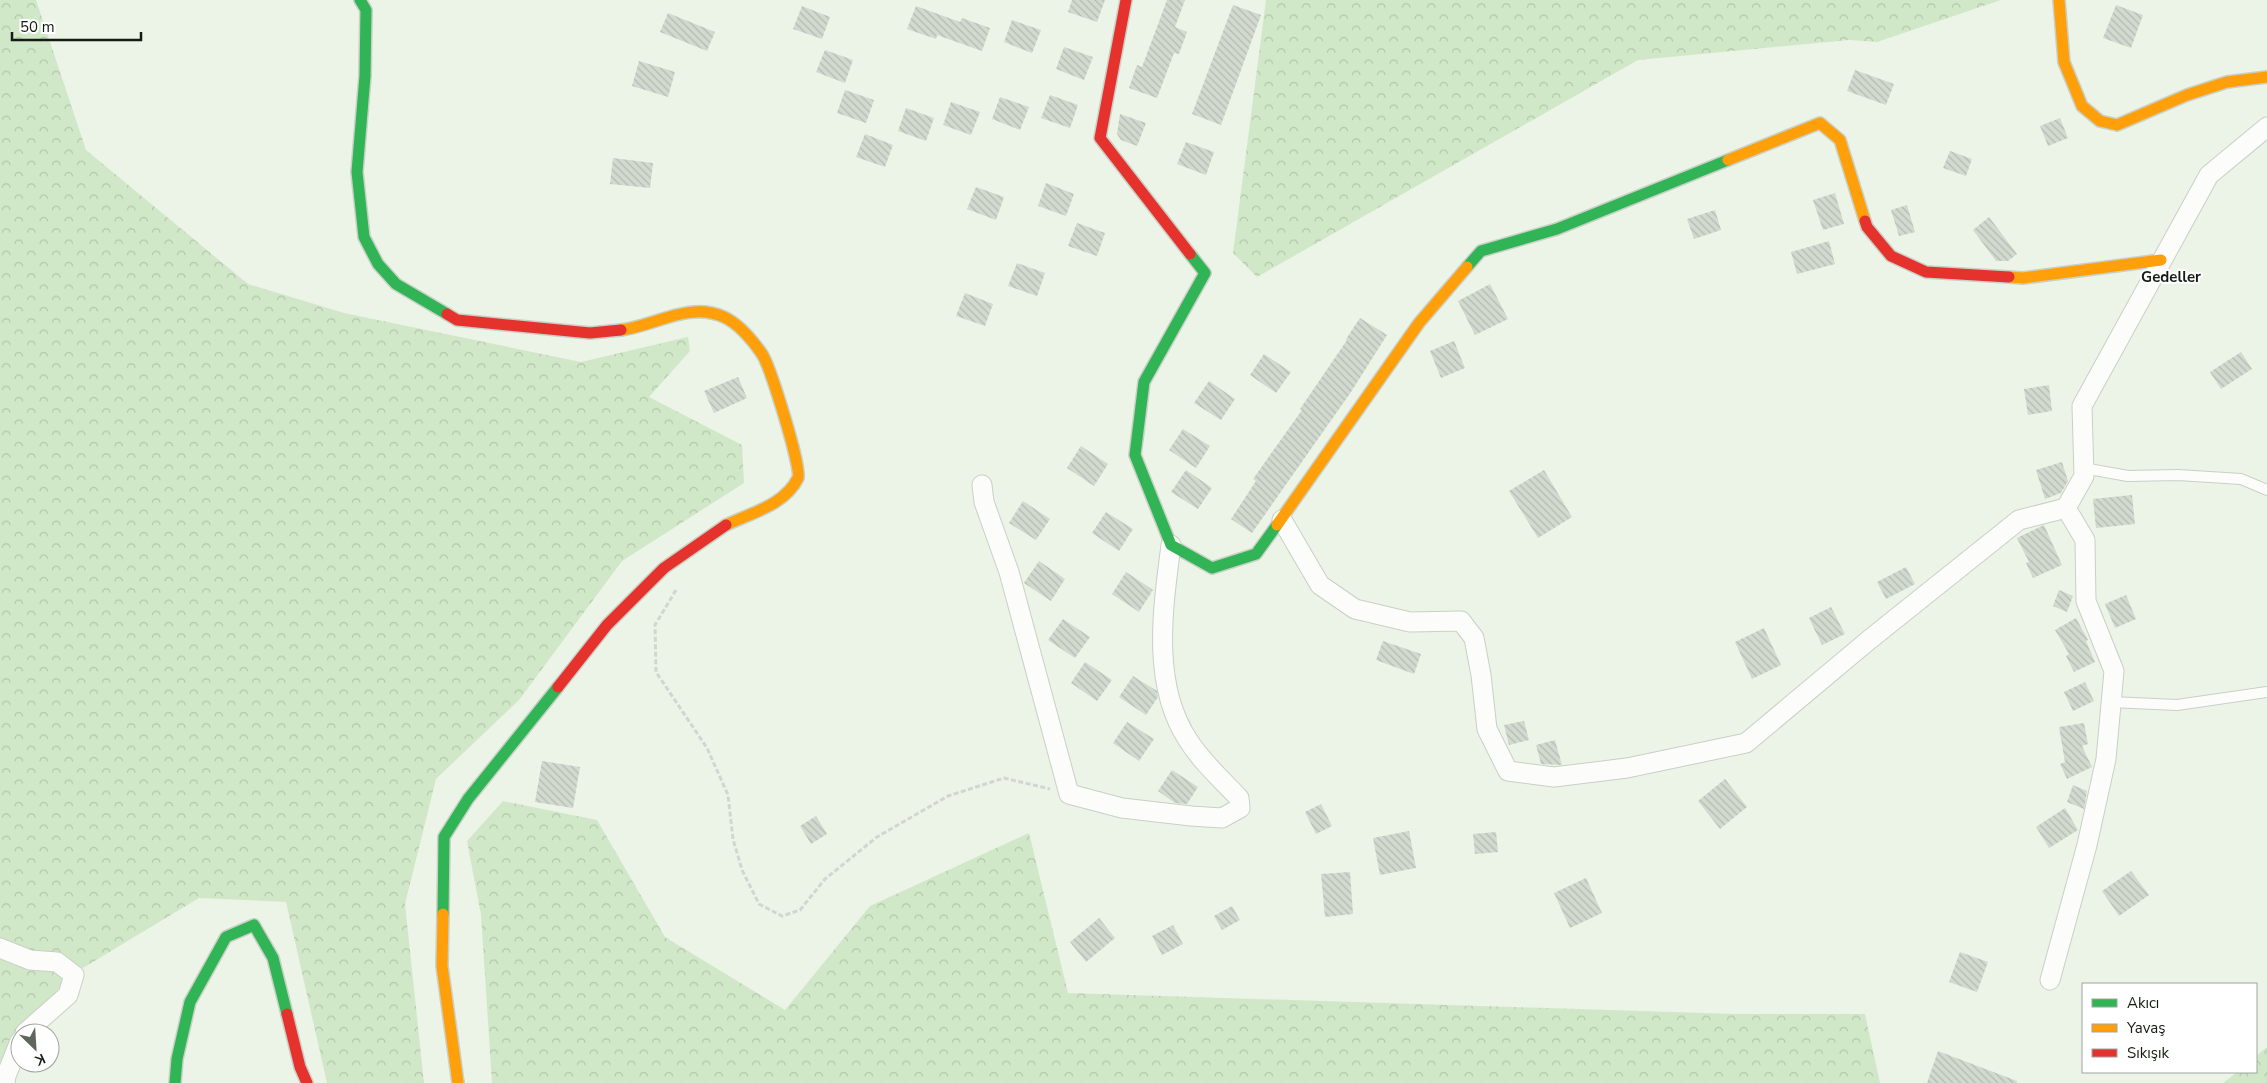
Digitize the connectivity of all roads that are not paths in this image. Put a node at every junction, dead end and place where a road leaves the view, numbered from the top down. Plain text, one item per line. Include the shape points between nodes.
1 (360, 0) edge
2 (1126, 0) edge
3 (2059, 0) edge
4 (2267, 76) edge
5 (2267, 126) edge
6 (2161, 260) junction
7 (2083, 468) junction
8 (982, 485) dead end
9 (2267, 490) edge
10 (2066, 508) junction
11 (1282, 520) junction
12 (1171, 545) junction
13 (2267, 692) edge
14 (2111, 702) junction
15 (0, 948) edge
16 (2050, 980) dead end
17 (36, 1023) edge
18 (10, 1066) edge
19 (5, 1083) edge
20 (175, 1083) edge
21 (307, 1083) edge
22 (458, 1083) edge

1 - 22 street via 366,10 365,76 357,172 364,237 378,264 396,284 457,320 590,333 635,328 684,312 705,312 725,317 747,335 762,356 797,457 799,476 787,494 727,525 664,568 607,625 468,799 444,837 442,966
2 - 12 street via 1100,138 1204,273 1144,382 1135,455
3 - 4 street via 2064,62 2082,106 2100,121 2117,125 2187,95
5 - 6 street via 2209,174
6 - 7 street via 2082,406
6 - 11 street via 2023,278 1926,272 1891,256 1866,227 1840,140 1820,123 1557,230 1480,251 1419,323
7 - 9 lane via 2128,476 2241,479
7 - 10 street via 2084,476
8 - 12 street via 984,502 1008,572 1069,794 1122,808 1222,818 1240,808 1239,798 1188,741 1170,705 1163,650
10 - 11 street via 2018,520 1746,743 1627,768 1554,777 1508,771 1487,729 1474,638 1462,621 1410,622 1355,609 1320,585
10 - 14 street via 2086,540 2086,601 2114,671
11 - 12 street via 1256,554 1212,568
13 - 14 lane via 2177,705
14 - 16 street via 2106,759 2087,845
15 - 17 street via 30,960 57,962 74,974 68,995
18 - 19 street
20 - 21 street via 190,1002 226,938 254,925 273,958 300,1067

